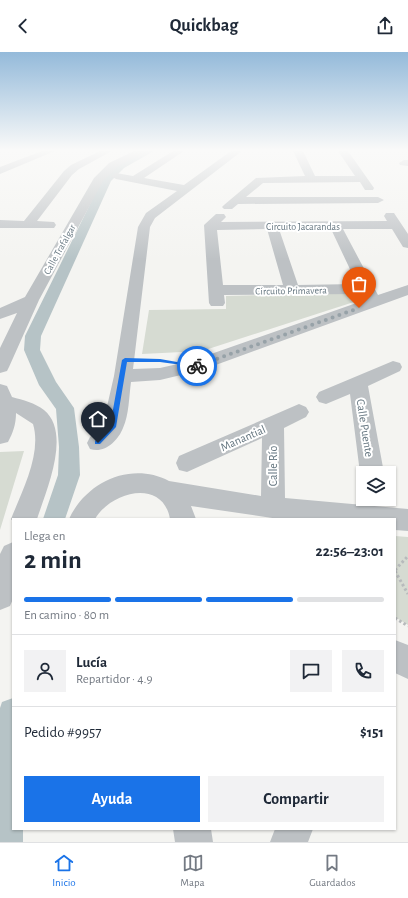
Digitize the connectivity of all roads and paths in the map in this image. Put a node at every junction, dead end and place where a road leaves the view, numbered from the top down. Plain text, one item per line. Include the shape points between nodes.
1 (56, 188) edge
2 (94, 188) edge
3 (180, 188) edge
4 (251, 188) edge
5 (369, 188) edge
6 (186, 189) joint
7 (229, 208) junction
8 (387, 212) junction
9 (0, 224) edge
10 (27, 225) junction
11 (335, 225) junction
12 (50, 226) dead end
13 (211, 226) junction
14 (272, 226) junction
15 (408, 244) edge
16 (292, 290) junction
17 (408, 290) edge
18 (370, 296) junction
19 (31, 300) junction
20 (0, 314) edge
21 (17, 330) junction
22 (0, 336) edge
23 (0, 367) edge
24 (393, 367) dead end
25 (124, 368) junction
26 (358, 384) junction
27 (2, 397) edge
28 (326, 397) dead end
29 (298, 412) dead end
30 (273, 425) junction
31 (0, 436) edge
32 (98, 443) dead end
33 (187, 463) dead end
34 (371, 466) edge
35 (166, 491) junction
36 (265, 506) junction
37 (377, 508) edge
38 (24, 518) edge
39 (82, 518) edge
40 (183, 518) edge
41 (237, 518) edge
42 (408, 520) edge
43 (408, 556) edge
44 (12, 558) edge
45 (396, 570) edge
46 (396, 573) edge
47 (408, 594) edge
48 (0, 596) edge
49 (396, 619) edge
50 (408, 626) edge
51 (396, 656) edge
52 (408, 663) edge
53 (192, 830) edge
54 (294, 830) edge
55 (194, 842) edge
56 (289, 842) edge

1 - 10 street
2 - 19 street, Calle Trafalgar
3 - 6 street
4 - 7 street
5 - 8 street
6 - 25 street via 150,216 144,227
7 - 8 street
7 - 13 street
8 - 11 street, Circuito Jacarandas
8 - 15 street
9 - 10 street
10 - 12 street
11 - 14 street, Circuito Jacarandas
11 - 18 street
13 - 14 street, Circuito Jacarandas
13 - 16 street, Circuito Primavera via 216,297
14 - 16 street
16 - 18 street, Circuito Primavera
17 - 18 street
18 - 25 street via 195,366 160,374
19 - 20 street
19 - 21 street, Calle Trafalgar
21 - 22 street
21 - 23 street, Calle Trafalgar
24 - 26 street
25 - 32 street via 113,427
26 - 28 street
26 - 34 street, Calle Puente
27 - 31 street via 7,422
27 - 38 street via 31,411 42,422 47,437 44,457
29 - 30 street, Manantial
30 - 33 street, Manantial
30 - 36 street, Calle Río via 272,473
35 - 36 street
35 - 39 street via 148,484 131,483 114,487 98,497
35 - 40 street via 179,505
36 - 37 street
36 - 41 street
37 - 42 street
43 - 45 path
44 - 48 street
46 - 47 path
49 - 50 path
51 - 52 street
53 - 55 street
54 - 56 street

